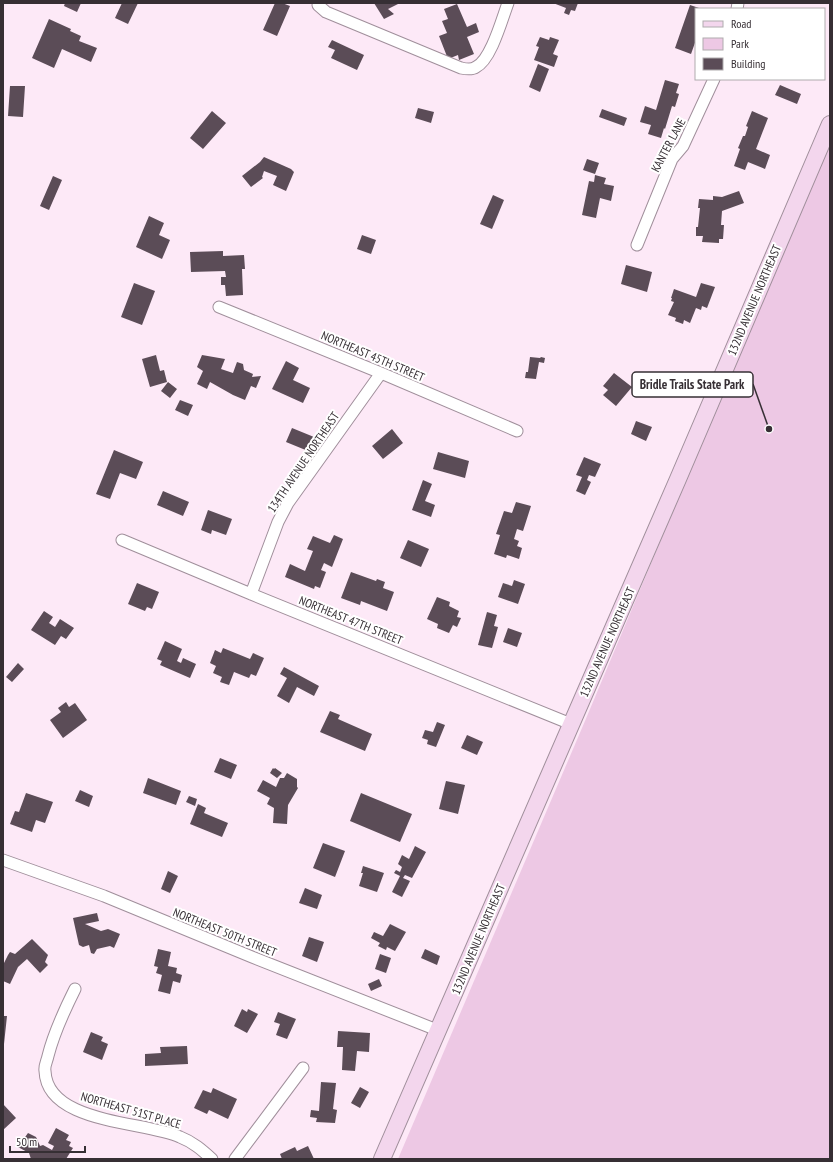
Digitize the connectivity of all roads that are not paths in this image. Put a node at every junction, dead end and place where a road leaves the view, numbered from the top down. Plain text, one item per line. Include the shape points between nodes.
1 (508, 3) edge
2 (318, 5) dead end
3 (714, 80) edge
4 (830, 124) edge
5 (637, 245) dead end
6 (219, 307) dead end
7 (381, 373) junction
8 (516, 431) dead end
9 (122, 540) dead end
10 (251, 594) junction
11 (570, 724) junction
12 (3, 860) edge
13 (75, 989) dead end
14 (437, 1030) junction
15 (303, 1068) dead end
16 (212, 1159) edge
17 (234, 1159) edge
18 (382, 1159) edge

1 - 2 street via 488,55 476,67 468,69 326,12
3 - 5 street, KANTER LANE via 683,146 672,159
4 - 11 street, 132ND AVENUE NORTHEAST
6 - 7 street, NORTHEAST 45TH STREET
7 - 8 street, NORTHEAST 45TH STREET
7 - 10 street, 134TH AVENUE NORTHEAST via 288,503 278,522
9 - 10 street, NORTHEAST 47TH STREET
10 - 11 street, NORTHEAST 47TH STREET
11 - 14 street, 132ND AVENUE NORTHEAST
12 - 14 street, NORTHEAST 50TH STREET via 104,896 245,955
13 - 16 street, NORTHEAST 51ST PLACE via 62,1014 44,1069 46,1082 54,1095 66,1105 78,1110 179,1136 199,1147
14 - 18 street, 132ND AVENUE NORTHEAST
15 - 17 street

